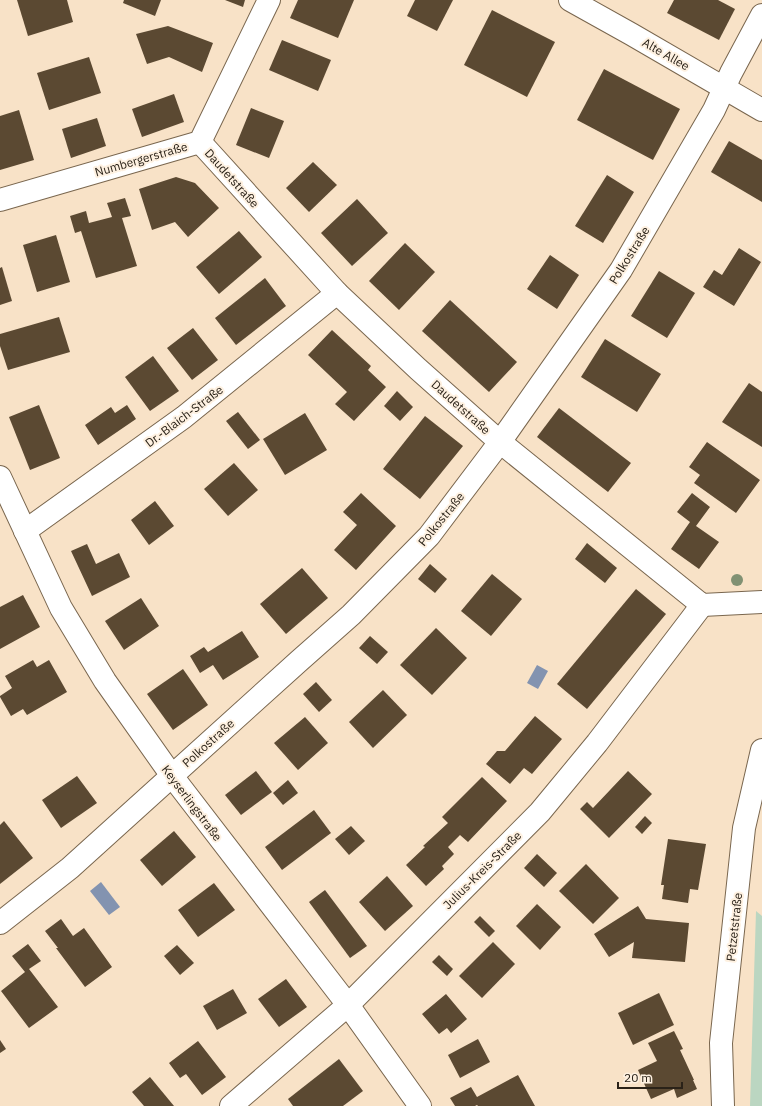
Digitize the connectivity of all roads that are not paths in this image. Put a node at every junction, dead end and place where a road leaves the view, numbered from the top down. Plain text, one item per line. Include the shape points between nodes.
1 (268, 0) edge
2 (570, 0) edge
3 (762, 15) edge
4 (724, 88) junction
5 (762, 110) edge
6 (200, 142) junction
7 (0, 200) edge
8 (337, 293) junction
9 (500, 442) junction
10 (0, 477) edge
11 (24, 530) junction
12 (762, 602) edge
13 (702, 605) junction
14 (762, 750) edge
15 (172, 776) junction
16 (0, 923) edge
17 (348, 1005) junction
18 (231, 1106) edge
19 (420, 1106) edge
20 (723, 1106) edge

1 - 6 street, Numbergerstraße
2 - 4 street, Alte Allee
3 - 4 street, Polkostraße
4 - 5 street, Alte Allee
4 - 9 street, Polkostraße via 714,110 622,270
6 - 7 street, Numbergerstraße
6 - 8 street, Daudetstraße
8 - 9 street, Daudetstraße
8 - 11 street, Dr.-Blaich-Straße via 184,417
9 - 13 street, Daudetstraße
9 - 15 street, Polkostraße via 430,536 351,615
10 - 11 street, Keyserlingstraße
11 - 15 street, Keyserlingstraße via 60,608 105,681
12 - 13 street
13 - 17 street, Julius-Kreis-Straße via 597,743 540,812
14 - 20 street, Petzetstraße via 744,828 721,1043
15 - 16 street, Polkostraße via 70,868
15 - 17 street, Keyserlingstraße
17 - 18 street, Julius-Kreis-Straße
17 - 19 street, Keyserlingstraße

